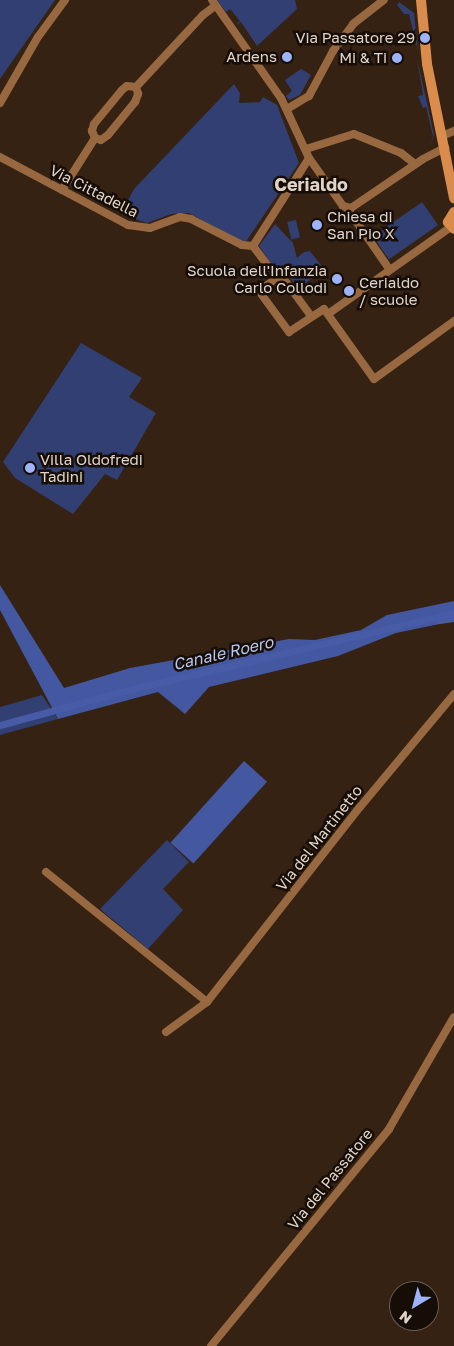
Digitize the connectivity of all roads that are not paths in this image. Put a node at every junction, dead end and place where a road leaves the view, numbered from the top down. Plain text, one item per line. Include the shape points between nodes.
1 (65, 0) edge
2 (384, 0) edge
3 (419, 2) edge
4 (214, 3) edge
5 (136, 87) junction
6 (0, 103) edge
7 (287, 109) junction
8 (454, 131) edge
9 (442, 136) junction
10 (95, 138) junction
11 (445, 148) junction
12 (306, 149) junction
13 (0, 157) edge
14 (309, 158) junction
15 (415, 164) junction
16 (62, 190) junction
17 (454, 197) edge
18 (347, 208) junction
19 (453, 212) edge
20 (453, 228) edge
21 (253, 246) junction
22 (390, 270) junction
23 (277, 278) junction
24 (328, 314) junction
25 (311, 316) junction
26 (454, 321) edge
27 (454, 694) edge
28 (46, 872) dead end
29 (207, 1002) junction
30 (454, 1017) edge
31 (166, 1032) dead end
32 (211, 1346) edge

1 - 6 street via 38,37
2 - 7 street via 353,24 333,51 309,96
3 - 9 street via 428,72
4 - 5 street
4 - 7 street
5 - 10 street via 127,86 122,90 94,124
5 - 10 street via 138,97 108,135 101,140
7 - 12 street
8 - 9 street
9 - 11 street
10 - 16 street
11 - 15 street
11 - 17 street
12 - 14 street
12 - 15 street via 354,134 401,153
13 - 16 street, Via Cittadella
14 - 18 street via 339,203
14 - 21 street
15 - 18 street
16 - 21 street, Via Cittadella via 137,228 150,228 186,217 242,245
17 - 19 street
18 - 22 street
19 - 20 street via 448,222
20 - 22 street
21 - 23 street
22 - 24 street
23 - 25 street via 281,275
23 - 25 street via 259,291 289,332
24 - 25 street via 324,309
24 - 26 street via 374,379
27 - 29 street, Via del Martinetto via 360,807
28 - 29 street
29 - 31 street, Via del Martinetto
30 - 32 street, Via del Passatore via 389,1129

